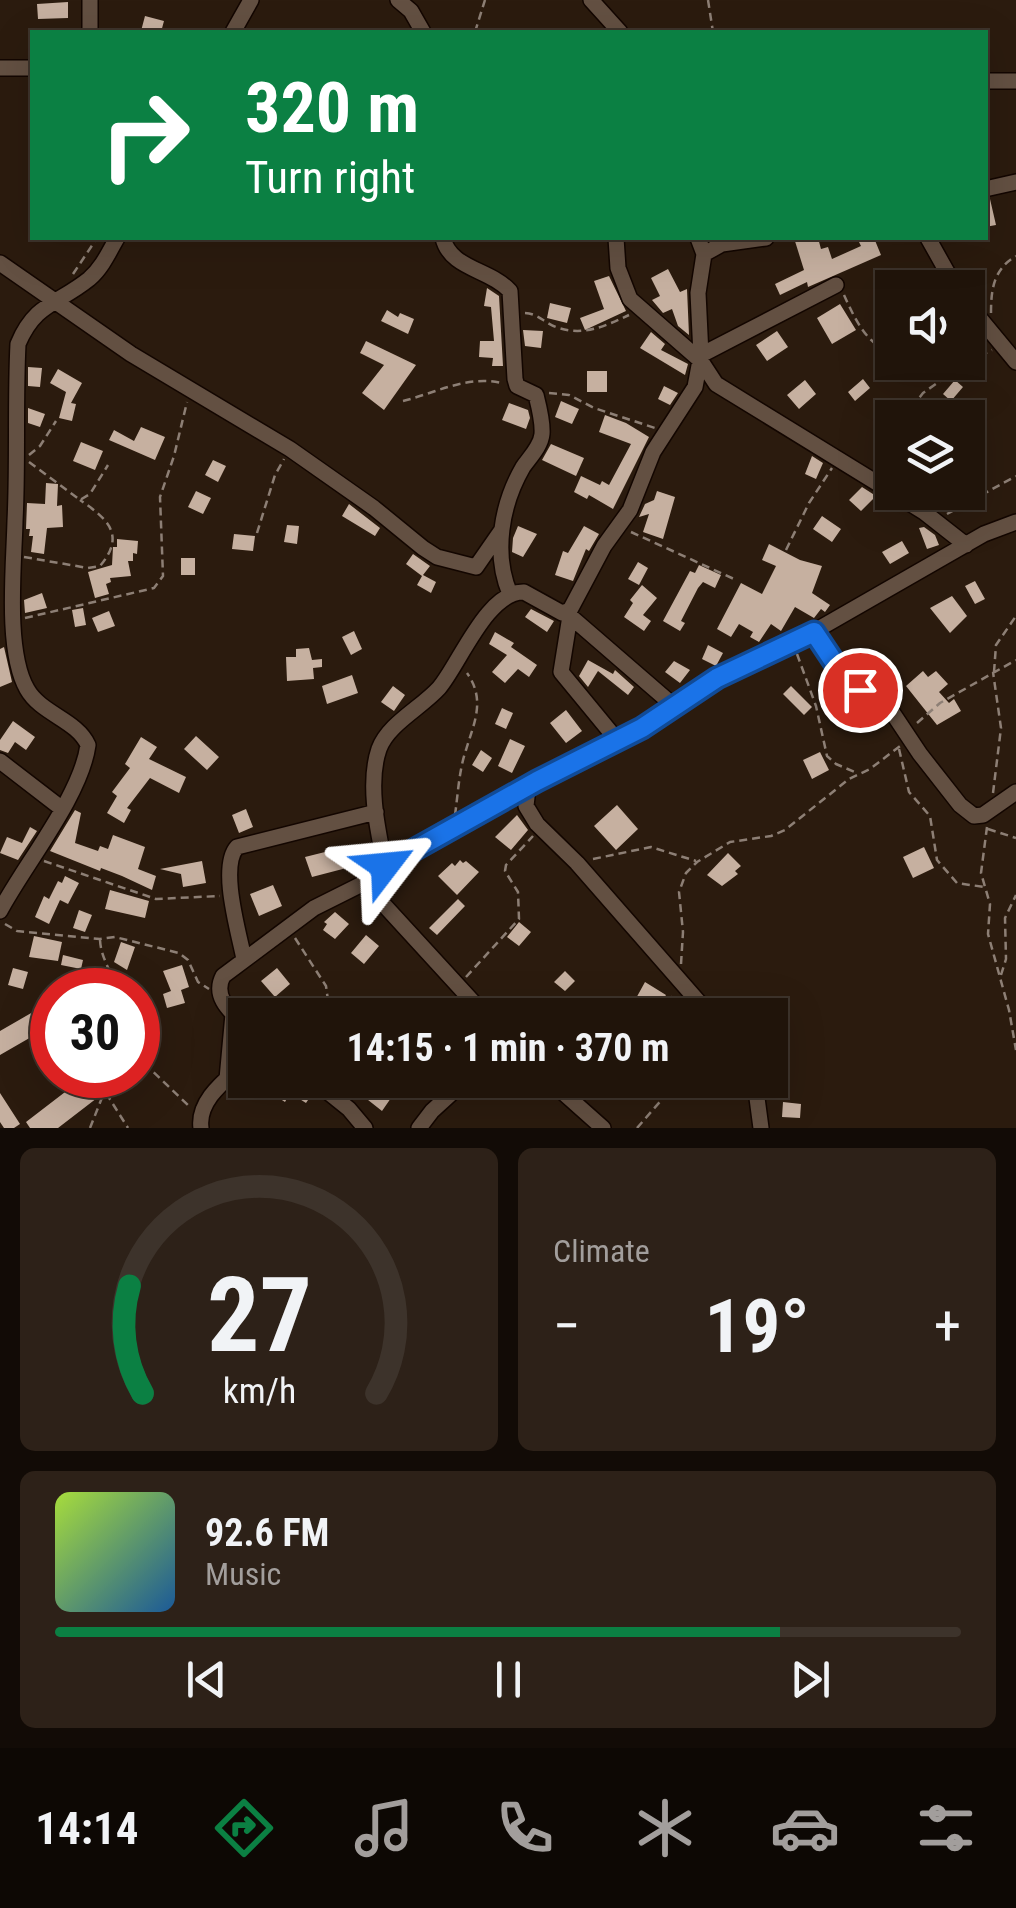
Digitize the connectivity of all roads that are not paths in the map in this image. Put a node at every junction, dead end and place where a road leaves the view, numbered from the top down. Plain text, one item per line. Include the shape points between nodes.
1 (90, 0) edge
2 (252, 0) edge
3 (398, 0) edge
4 (591, 0) edge
5 (90, 30) edge
6 (233, 30) edge
7 (422, 30) edge
8 (618, 30) edge
9 (0, 68) edge
10 (30, 68) edge
11 (988, 81) edge
12 (1016, 81) edge
13 (1016, 182) edge
14 (988, 188) edge
15 (115, 240) edge
16 (443, 240) edge
17 (616, 240) edge
18 (751, 240) edge
19 (929, 240) edge
20 (701, 246) edge
21 (0, 263) edge
22 (946, 270) edge
23 (836, 285) road end
24 (56, 298) junction
25 (985, 324) edge
26 (701, 358) junction
27 (1016, 362) edge
28 (1016, 522) edge
29 (502, 532) junction
30 (966, 545) junction
31 (510, 594) junction
32 (568, 614) junction
33 (10, 624) edge
34 (814, 632) junction
35 (674, 706) junction
36 (617, 740) junction
37 (0, 761) edge
38 (528, 788) junction
39 (1016, 792) edge
40 (61, 808) junction
41 (376, 812) junction
42 (385, 866) junction
43 (364, 883) junction
44 (0, 911) edge
45 (244, 959) junction
46 (467, 998) edge
47 (696, 998) edge
48 (228, 1008) edge
49 (228, 1079) edge
50 (335, 1098) edge
51 (446, 1098) edge
52 (569, 1098) edge
53 (758, 1098) edge
54 (201, 1124) edge
55 (365, 1128) edge
56 (419, 1128) edge
57 (603, 1128) edge
58 (762, 1128) edge

1 - 5 street
2 - 6 street
3 - 7 street
4 - 8 street
9 - 10 street
11 - 12 street
13 - 14 street
15 - 24 street via 98,271
16 - 29 street via 454,258 510,291 514,372 539,405 542,437 520,474
17 - 26 street via 624,286 640,310
18 - 20 street
19 - 22 street
20 - 26 street
21 - 24 street
23 - 26 street
24 - 29 street via 189,390 290,449 437,556 476,567
24 - 33 street via 26,324 18,344
25 - 27 street
26 - 30 street via 729,394
26 - 32 street via 695,387 652,452 638,493
28 - 30 street
29 - 31 street via 500,566
30 - 34 street
31 - 32 street via 524,592
31 - 41 street via 470,637 439,687 382,743
32 - 35 street
32 - 36 street via 561,672
33 - 40 street via 27,689 88,745
34 - 35 street
34 - 39 street via 849,680 886,703 903,742 960,805 979,817
35 - 36 street
36 - 38 street
37 - 40 street
38 - 42 street
38 - 47 street via 526,806 541,828
40 - 44 street
41 - 42 street
41 - 45 street via 232,852
42 - 43 street
43 - 45 street via 314,908
43 - 46 street
45 - 48 street via 219,984
49 - 54 street via 206,1102
50 - 55 street
51 - 56 street
52 - 57 street
53 - 58 street

